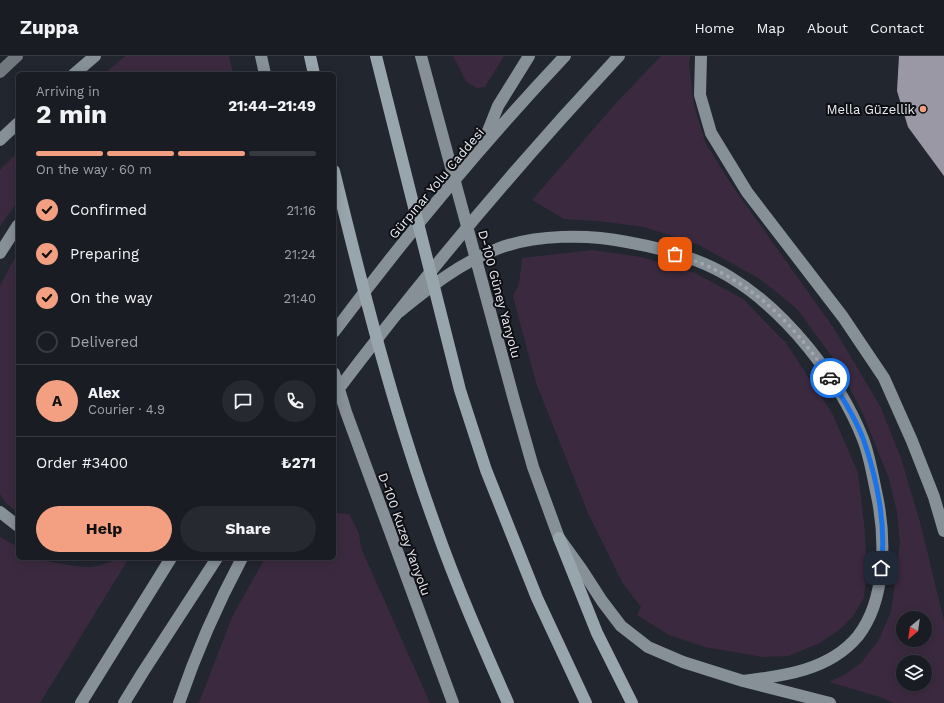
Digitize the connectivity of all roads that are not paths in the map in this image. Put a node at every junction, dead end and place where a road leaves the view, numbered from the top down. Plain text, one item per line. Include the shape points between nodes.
1 (17, 56) edge
2 (95, 56) edge
3 (261, 56) edge
4 (310, 56) edge
5 (376, 56) edge
6 (529, 56) edge
7 (565, 56) edge
8 (618, 56) edge
9 (701, 56) edge
10 (422, 57) edge
11 (0, 72) edge
12 (76, 72) edge
13 (265, 72) edge
14 (314, 72) edge
15 (16, 125) edge
16 (0, 140) edge
17 (480, 151) junction
18 (336, 179) edge
19 (16, 228) edge
20 (0, 253) edge
21 (398, 312) junction
22 (336, 329) edge
23 (336, 380) edge
24 (336, 392) edge
25 (0, 512) edge
26 (16, 524) edge
27 (944, 531) edge
28 (559, 538) junction
29 (170, 560) edge
30 (216, 560) edge
31 (241, 560) edge
32 (743, 681) junction
33 (452, 701) edge
34 (81, 703) edge
35 (124, 703) edge
36 (179, 703) edge
37 (508, 703) edge
38 (586, 703) edge
39 (632, 703) edge
40 (830, 703) edge

1 - 11 street
2 - 12 main road
3 - 13 main road
4 - 14 highway
5 - 38 highway via 460,390 486,470 534,591
6 - 17 main road via 498,106
7 - 17 main road, Gürpınar Yolu Caddesi
8 - 21 main road via 519,166
9 - 27 main road via 700,95 710,133 747,192 843,317 884,378 934,497
10 - 28 main road, D-100 Güney Yanyolu via 533,467
15 - 16 main road
17 - 22 main road, Gürpınar Yolu Caddesi via 408,237
18 - 37 highway via 368,306 434,523 461,595
19 - 20 main road
21 - 24 main road
21 - 32 main road via 468,261 500,248 535,240 570,237 612,239 649,246 688,258 728,275 763,299 787,322 843,398 863,440 882,522 882,557 878,590 870,619 851,642 835,656 807,669
23 - 33 main road, D-100 Kuzey Yanyolu
25 - 26 main road
28 - 32 main road, D-100 Güney Yanyolu via 621,626 648,647 683,662
28 - 39 highway via 597,633
29 - 34 main road
30 - 35 main road
31 - 36 main road via 223,593 197,653
32 - 40 main road, D-100 Güney Yanyolu

